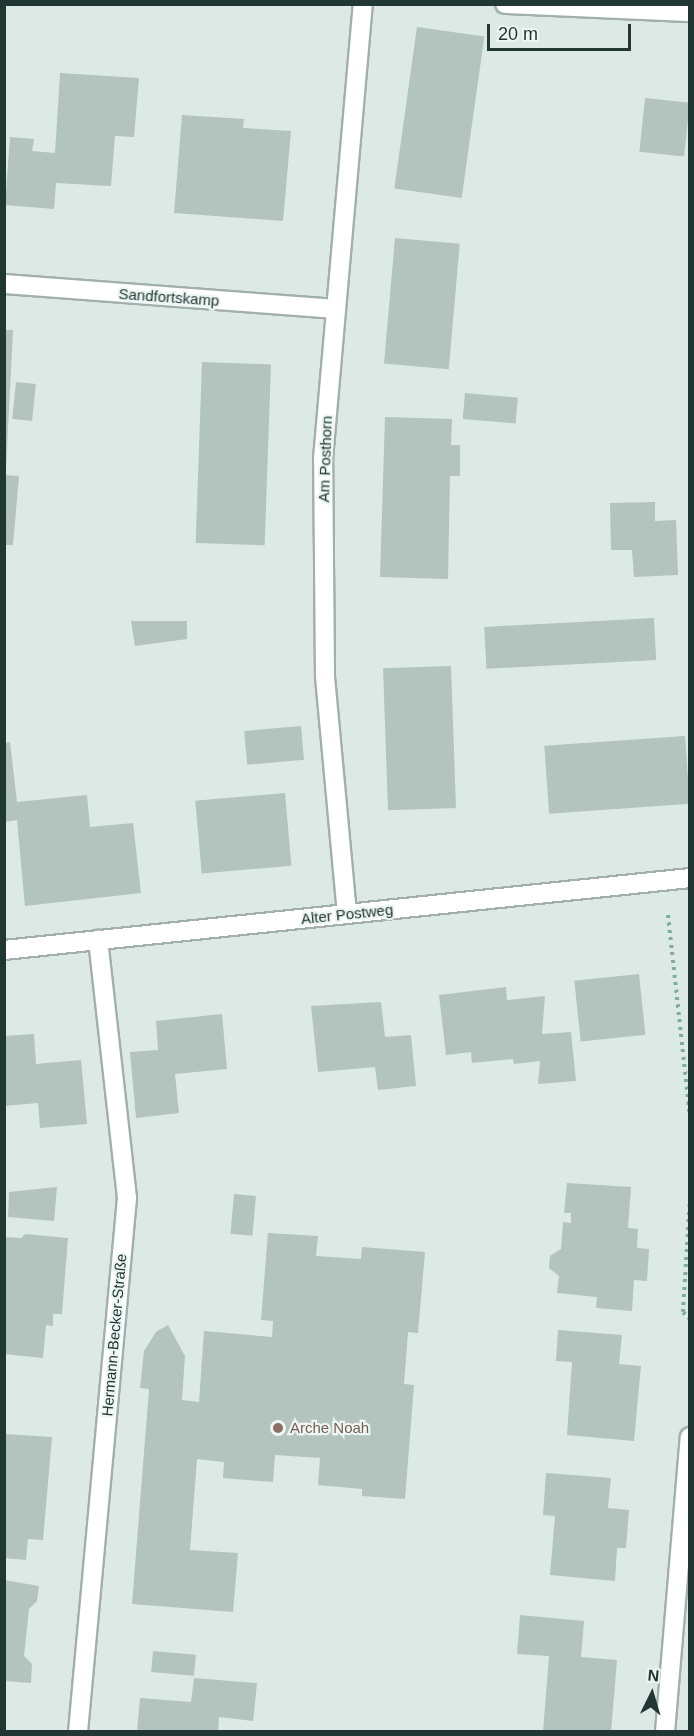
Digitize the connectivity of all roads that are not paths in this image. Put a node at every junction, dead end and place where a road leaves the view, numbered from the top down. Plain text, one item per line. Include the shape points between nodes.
1 (363, 4) edge
2 (505, 4) edge
3 (690, 12) edge
4 (4, 284) edge
5 (334, 309) junction
6 (690, 879) edge
7 (347, 914) junction
8 (98, 940) junction
9 (4, 950) edge
10 (690, 1437) edge
11 (78, 1731) edge
12 (665, 1731) edge

1 - 5 street, Am Posthorn
2 - 3 street
4 - 5 street, Sandfortskamp
5 - 7 street, Am Posthorn via 323,459 325,675
6 - 7 street, Alter Postweg
7 - 8 street, Alter Postweg
8 - 9 street, Alter Postweg
8 - 11 street, Hermann-Becker-Straße via 127,1198
10 - 12 street

